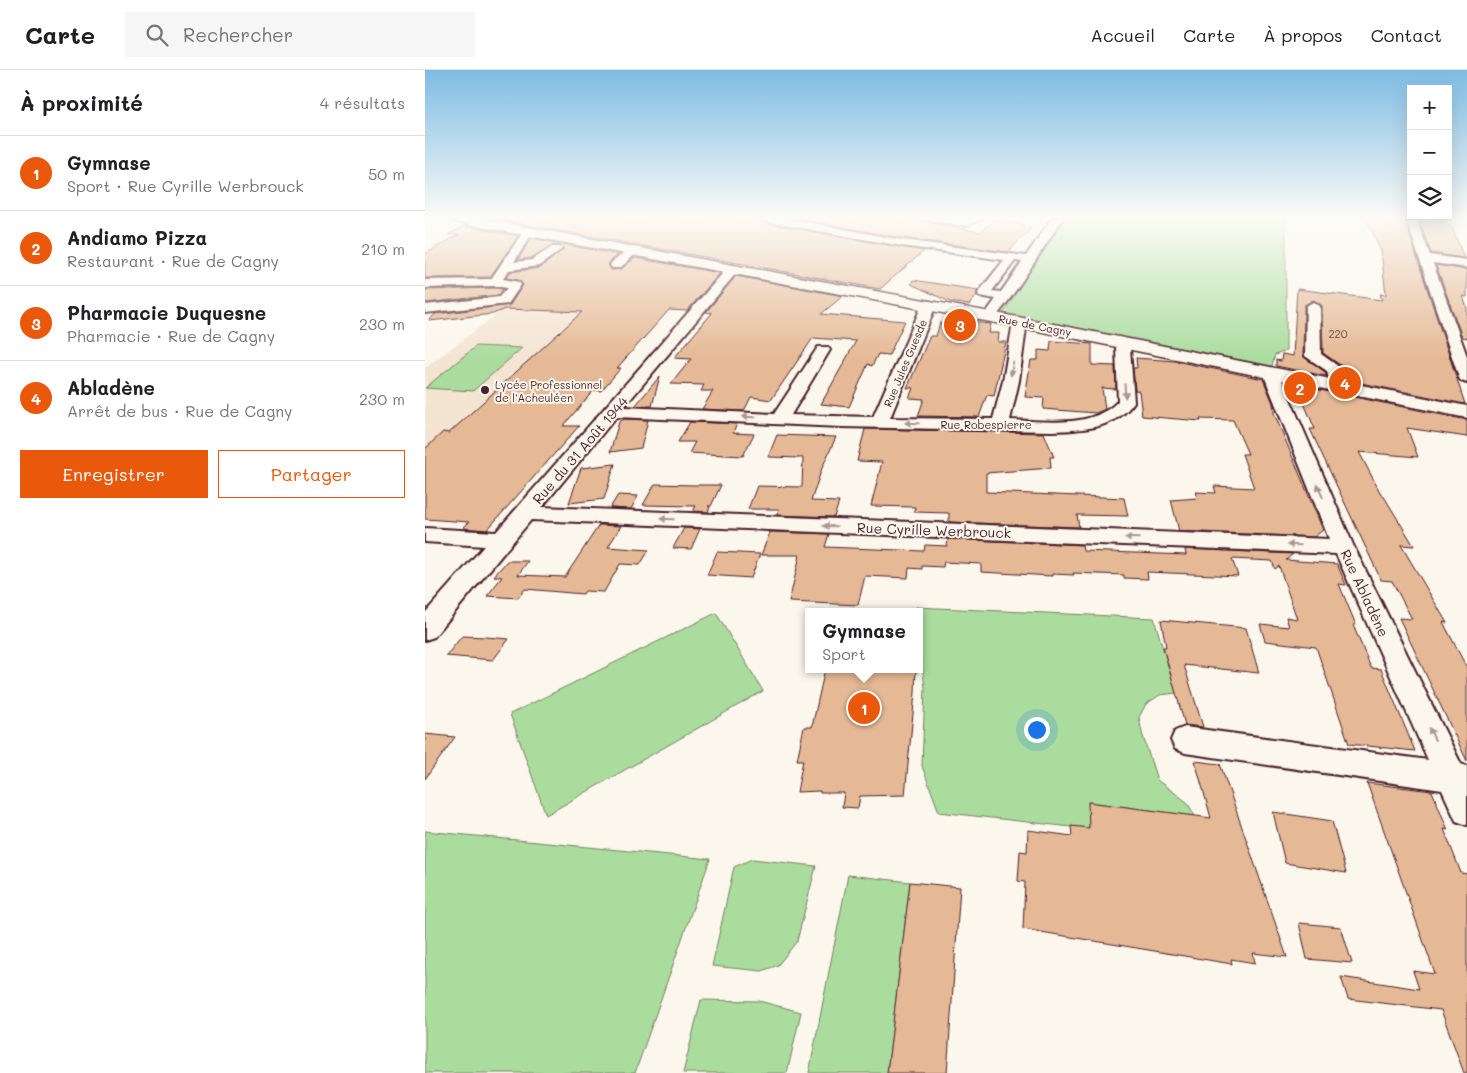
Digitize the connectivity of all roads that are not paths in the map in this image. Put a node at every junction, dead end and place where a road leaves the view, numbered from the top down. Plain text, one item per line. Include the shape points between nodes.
1 (521, 265) edge
2 (715, 265) edge
3 (1006, 265) edge
4 (1027, 265) edge
5 (1428, 265) edge
6 (505, 267) joint
7 (733, 268) junction
8 (1431, 272) junction
9 (1448, 275) dead end
10 (495, 282) junction
11 (425, 284) edge
12 (476, 284) junction
13 (1005, 297) junction
14 (460, 305) junction
15 (929, 305) junction
16 (1313, 306) dead end
17 (425, 309) edge
18 (1445, 312) junction
19 (1461, 315) dead end
20 (990, 317) junction
21 (1023, 323) junction
22 (1125, 343) junction
23 (823, 350) dead end
24 (1274, 374) junction
25 (1467, 378) edge
26 (1337, 386) junction
27 (613, 412) junction
28 (1467, 412) edge
29 (780, 418) junction
30 (880, 422) junction
31 (1000, 424) junction
32 (525, 513) junction
33 (425, 535) edge
34 (503, 540) junction
35 (1343, 547) junction
36 (425, 630) edge
37 (1185, 740) dead end
38 (1460, 779) edge
39 (1467, 810) edge

1 - 6 street
2 - 7 main road, Rue de Cagny
3 - 13 street via 984,293
4 - 13 street
5 - 8 street
6 - 10 street
7 - 15 main road, Rue de Cagny
7 - 27 street, Rue du 31 Août 1944
8 - 9 street
8 - 18 street
10 - 12 street
10 - 14 street via 515,284 503,301
11 - 12 street
12 - 14 street
13 - 20 street
14 - 17 street
15 - 20 main road, Rue de Cagny
15 - 30 street, Rue Jules Guesde
16 - 26 street via 1313,356 1334,369
18 - 19 street
18 - 25 street
20 - 21 main road, Rue de Cagny
21 - 22 main road, Rue de Cagny
21 -> 31 street via 1019,328
22 - 24 main road, Rue de Cagny
22 -> 31 street, Rue Robespierre via 1125,402 1108,419 1071,424
23 - 29 street
24 - 26 main road, Rue de Cagny
35 -> 24 street, Rue Abladène
26 - 28 main road, Rue de Cagny
29 -> 27 street, Rue Robespierre
27 - 32 street, Rue du 31 Août 1944
29 - 30 street, Rue Robespierre
31 -> 30 street, Rue Robespierre
32 - 34 street, Rue du 31 Août 1944
35 -> 32 street, Rue Cyrille Werbrouck
33 - 34 street
34 - 36 street, Rue du 31 Août 1944
38 -> 35 street, Rue Abladène
37 - 38 street
38 - 39 street, Rue Abladène

